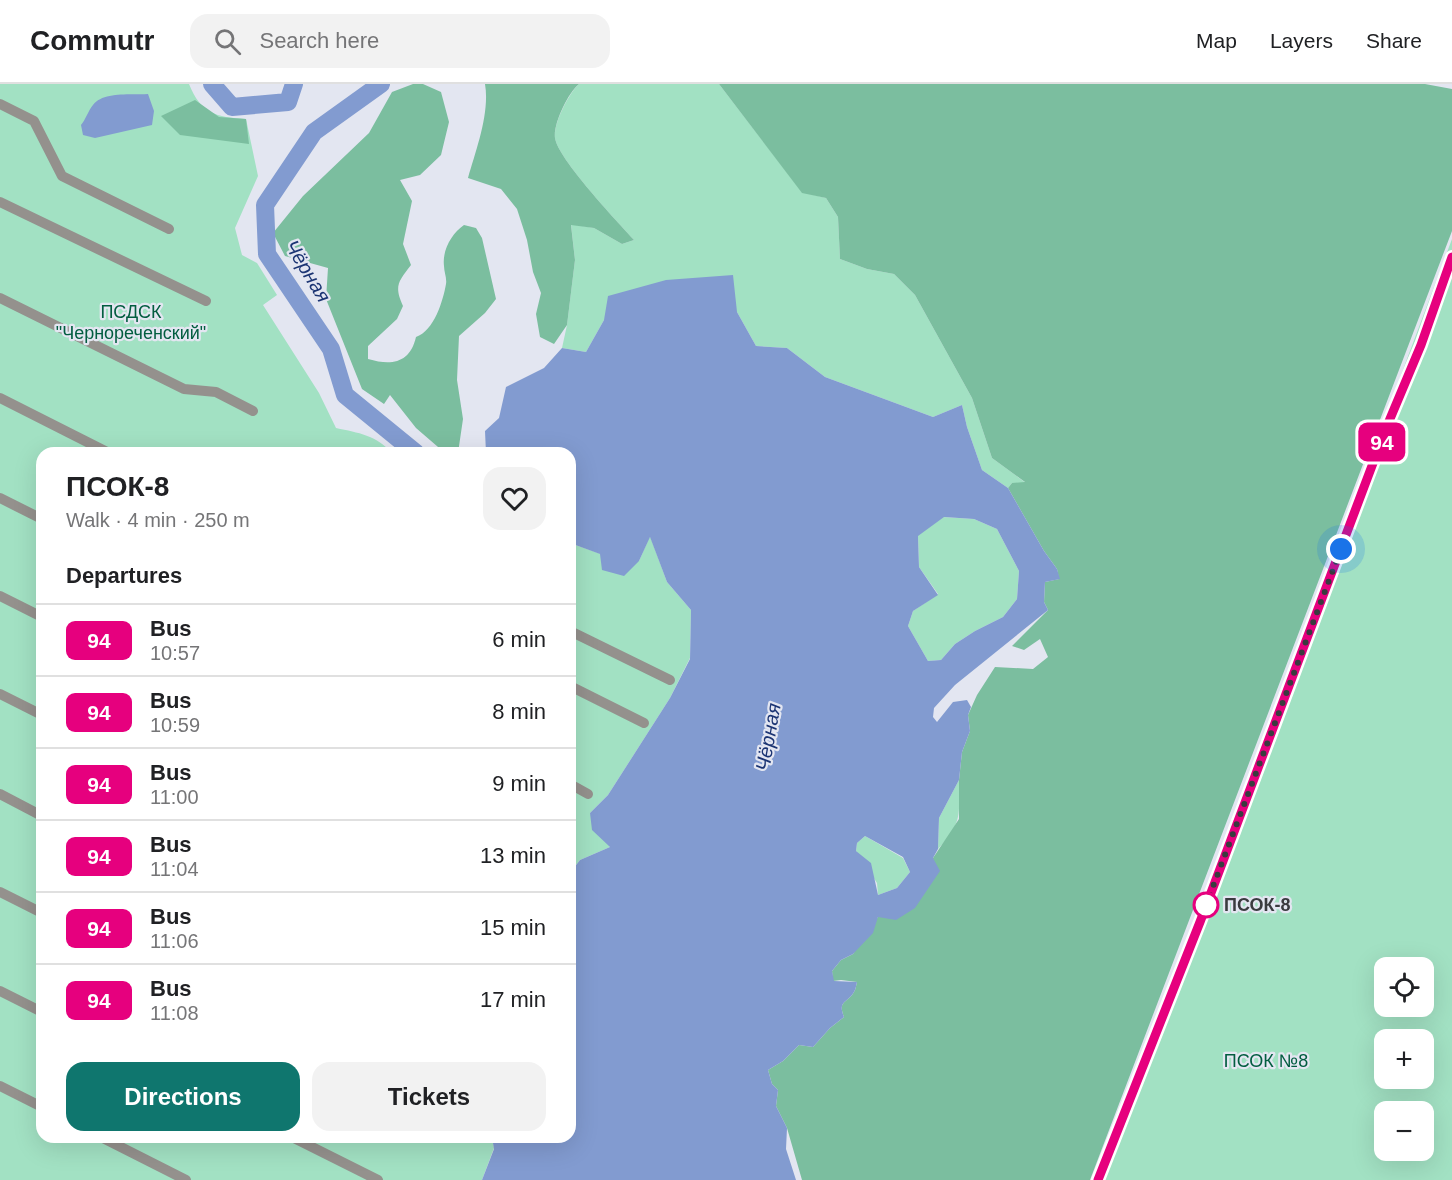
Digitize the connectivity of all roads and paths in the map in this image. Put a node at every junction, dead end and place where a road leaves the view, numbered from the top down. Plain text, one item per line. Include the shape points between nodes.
1 (0, 104) edge
2 (0, 202) edge
3 (169, 229) dead end
4 (1452, 257) edge
5 (0, 298) edge
6 (206, 301) dead end
7 (0, 398) edge
8 (253, 411) dead end
9 (97, 447) edge
10 (0, 498) edge
11 (36, 516) edge
12 (0, 596) edge
13 (36, 614) edge
14 (576, 633) edge
15 (670, 680) dead end
16 (576, 689) edge
17 (0, 694) edge
18 (36, 712) edge
19 (644, 723) dead end
20 (576, 787) edge
21 (0, 794) edge
22 (588, 794) dead end
23 (36, 813) edge
24 (0, 892) edge
25 (36, 910) edge
26 (0, 991) edge
27 (36, 1009) edge
28 (0, 1086) edge
29 (36, 1104) edge
30 (114, 1143) edge
31 (304, 1143) edge
32 (186, 1180) edge
33 (378, 1180) edge
34 (1098, 1180) edge

1 - 3 street via 34,121 63,176
2 - 6 street
4 - 34 street
5 - 8 street via 184,389 216,392
7 - 9 street
10 - 11 street
12 - 13 street
14 - 15 street
16 - 19 street
17 - 18 street
20 - 22 street
21 - 23 street
24 - 25 street
26 - 27 street
28 - 29 street
30 - 32 street
31 - 33 street

